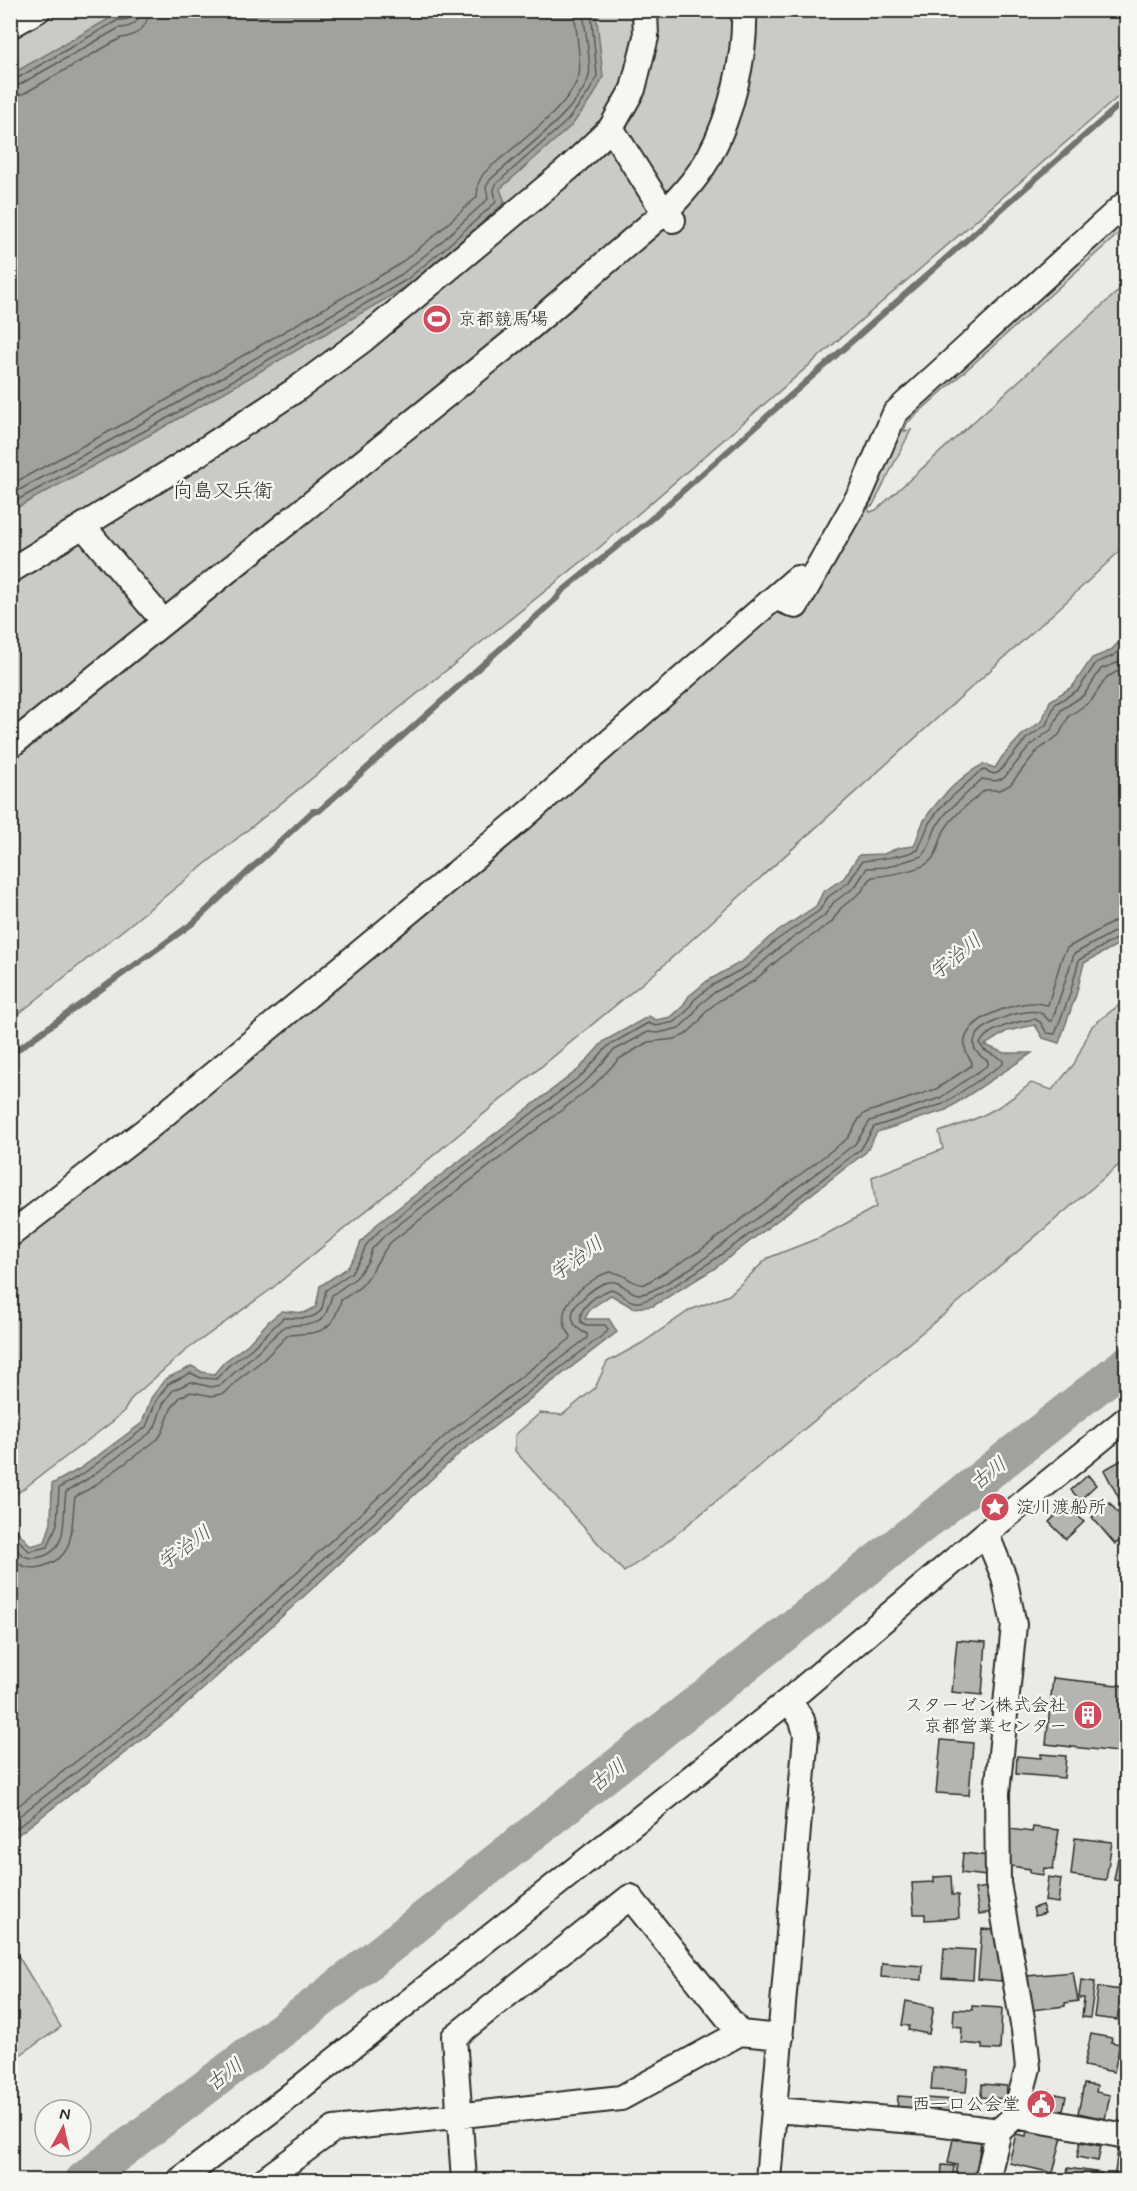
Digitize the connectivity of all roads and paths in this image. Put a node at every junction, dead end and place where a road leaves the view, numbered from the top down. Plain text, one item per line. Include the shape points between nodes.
1 (38, 10) edge
2 (645, 10) edge
3 (744, 10) edge
4 (10, 26) edge
5 (611, 128) junction
6 (1126, 203) edge
7 (670, 215) junction
8 (83, 526) junction
9 (10, 571) edge
10 (154, 610) dead end
11 (10, 746) edge
12 (10, 1235) edge
13 (1126, 1419) edge
14 (986, 1533) junction
15 (789, 1700) junction
16 (740, 2033) junction
17 (781, 2037) junction
18 (774, 2110) junction
19 (458, 2116) junction
20 (1007, 2123) junction
21 (1126, 2136) edge
22 (180, 2181) edge
23 (264, 2181) edge
24 (464, 2181) edge
25 (768, 2181) edge
26 (987, 2181) edge

1 - 4 street
2 - 5 street via 646,37 633,89
3 - 7 street via 740,64 729,109 709,157
5 - 7 street
5 - 8 street via 568,169 363,340 294,391
6 - 12 street via 895,414 861,492 796,606 784,601 797,578 520,820 147,1128
7 - 11 street
8 - 9 street
8 - 10 street
13 - 14 street
14 - 15 street
14 - 20 street via 1004,1577 1014,1625 996,1793 998,1883 1028,2068
15 - 17 street via 802,1719 806,1735
15 - 22 street
16 - 17 street
16 - 19 street via 621,2098
16 - 19 street via 630,1896 454,2037
17 - 18 street
18 - 20 street via 928,2122
18 - 25 street
19 - 23 street via 334,2128
19 - 24 street
20 - 21 street
20 - 26 street

